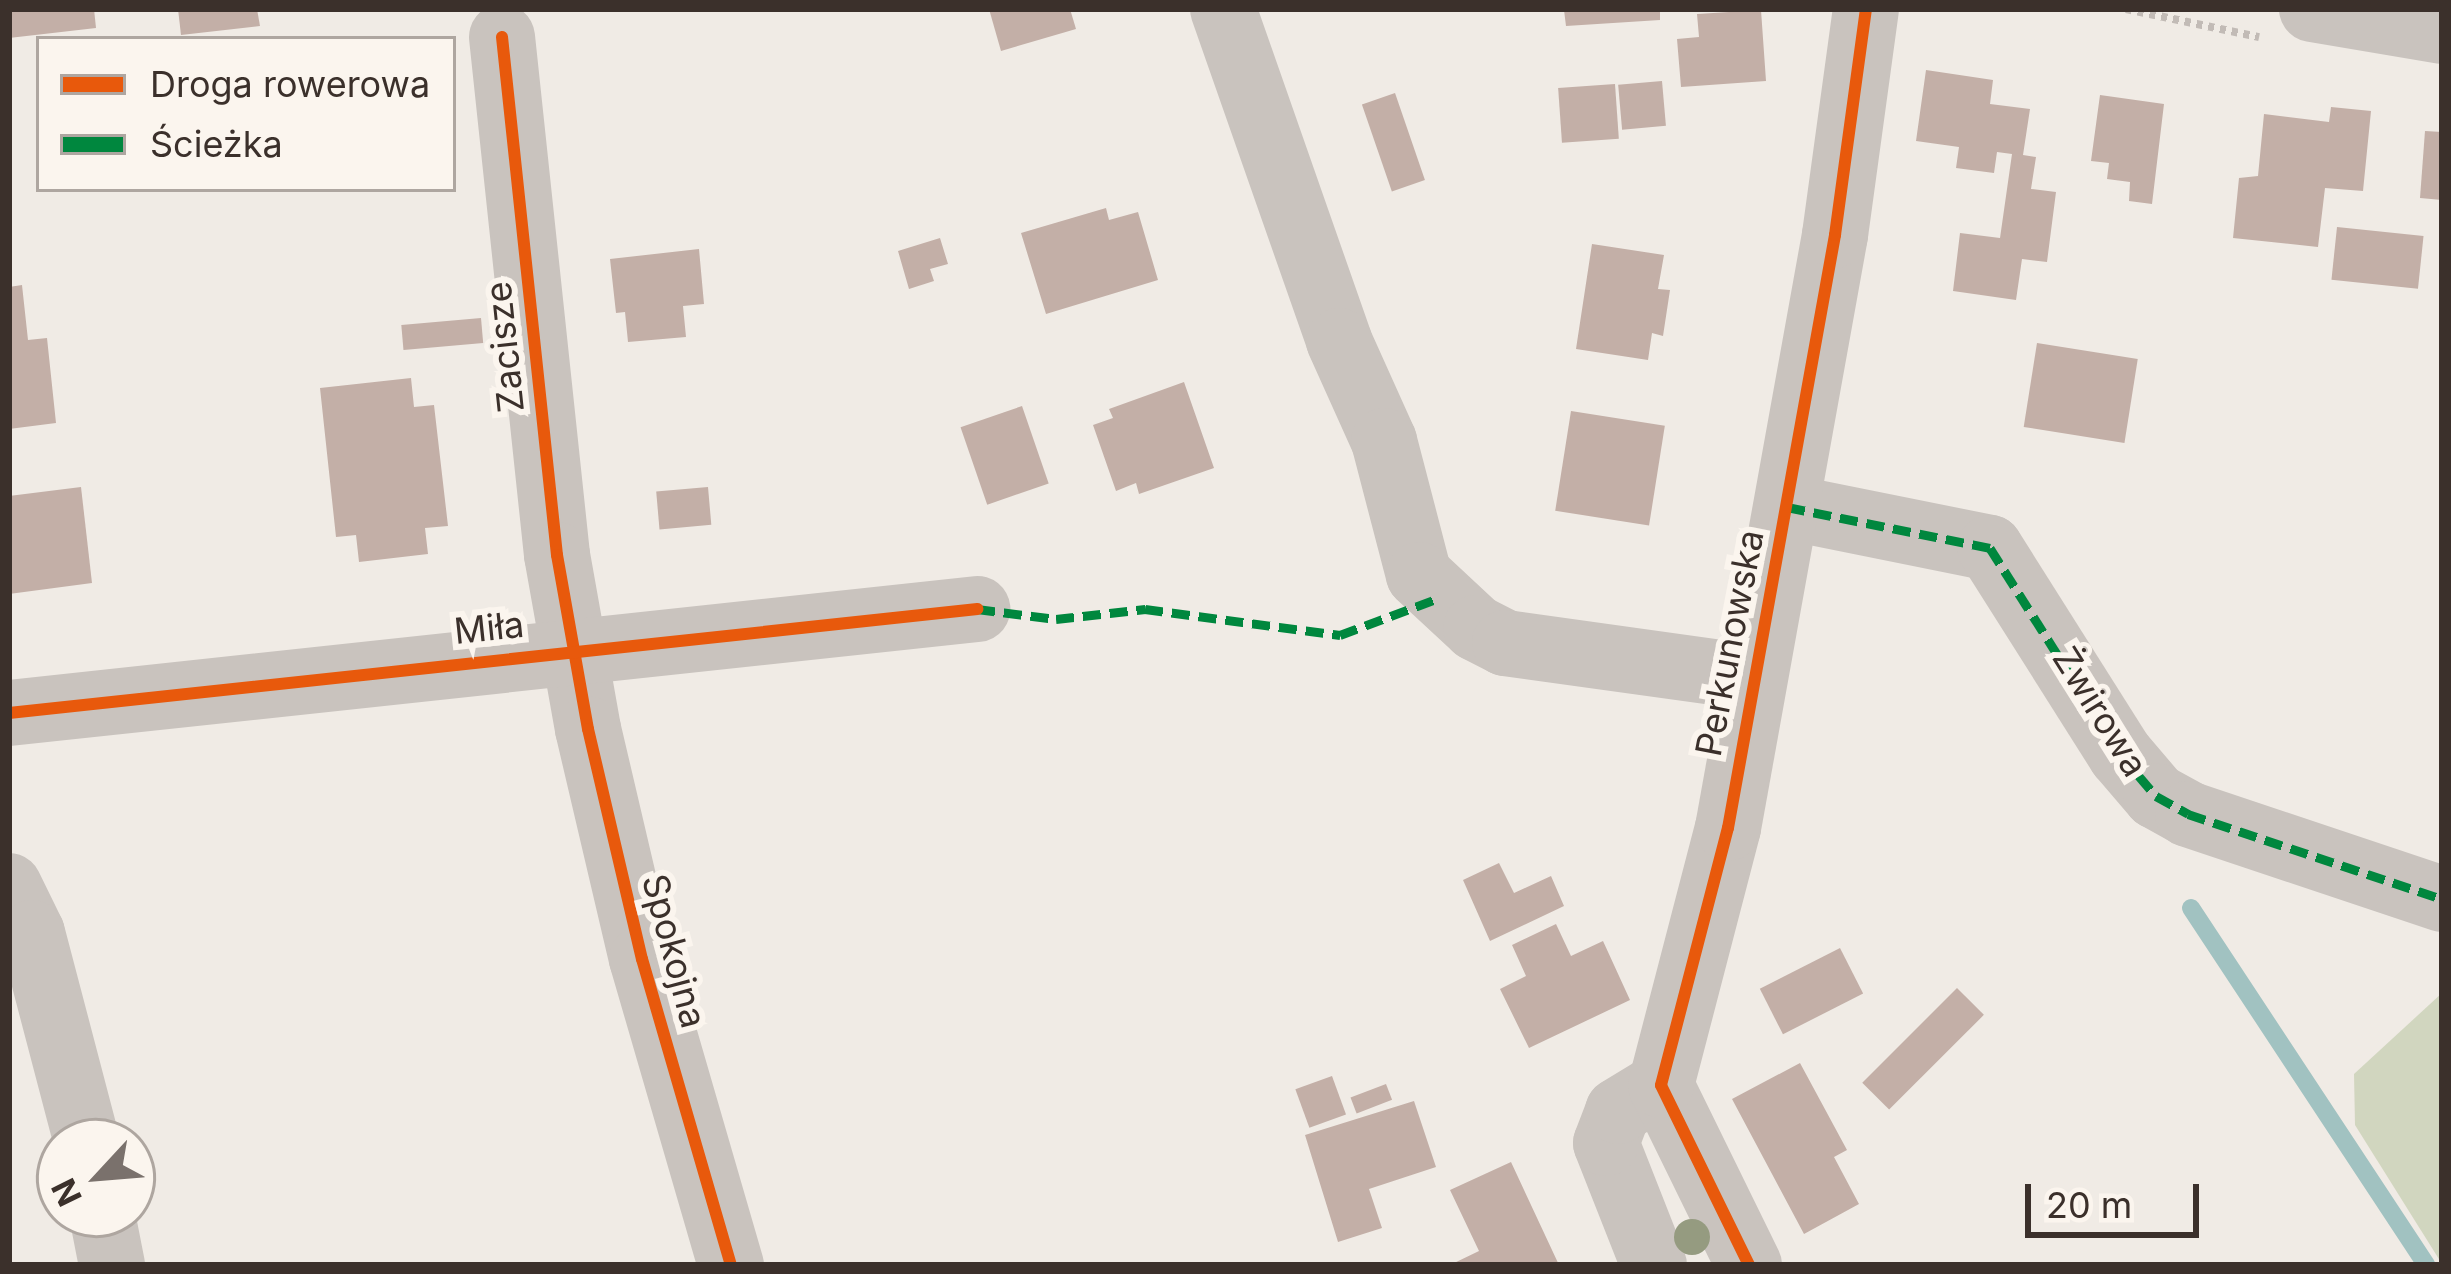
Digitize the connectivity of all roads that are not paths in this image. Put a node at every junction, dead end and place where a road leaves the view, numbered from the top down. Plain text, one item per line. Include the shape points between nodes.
1 (1223, 9) edge
2 (1866, 9) edge
3 (2312, 9) edge
4 (2442, 31) edge
5 (502, 37) dead end
6 (1786, 507) junction
7 (977, 609) dead end
8 (576, 649) junction
9 (1751, 677) junction
10 (9, 712) edge
11 (9, 886) edge
12 (2442, 899) edge
13 (1661, 1085) junction
14 (81, 1118) edge
15 (730, 1265) edge
16 (1654, 1265) edge
17 (1749, 1265) edge

1 - 9 street, Perkunowska via 1339,341 1384,441 1419,575 1476,628 1505,643
2 - 6 street, Perkunowska
3 - 4 street
5 - 8 street, Zacisze via 556,555
6 - 9 street, Perkunowska
6 - 12 street, Żwirowa via 1990,548 2121,755 2156,796 2188,814
7 - 8 street, Miła
8 - 10 street, Miła
8 - 15 street, Spokojna via 642,959
9 - 13 street, Perkunowska via 1728,828
11 - 14 street via 32,933
13 - 16 street via 1618,1112 1606,1143
13 - 17 street

